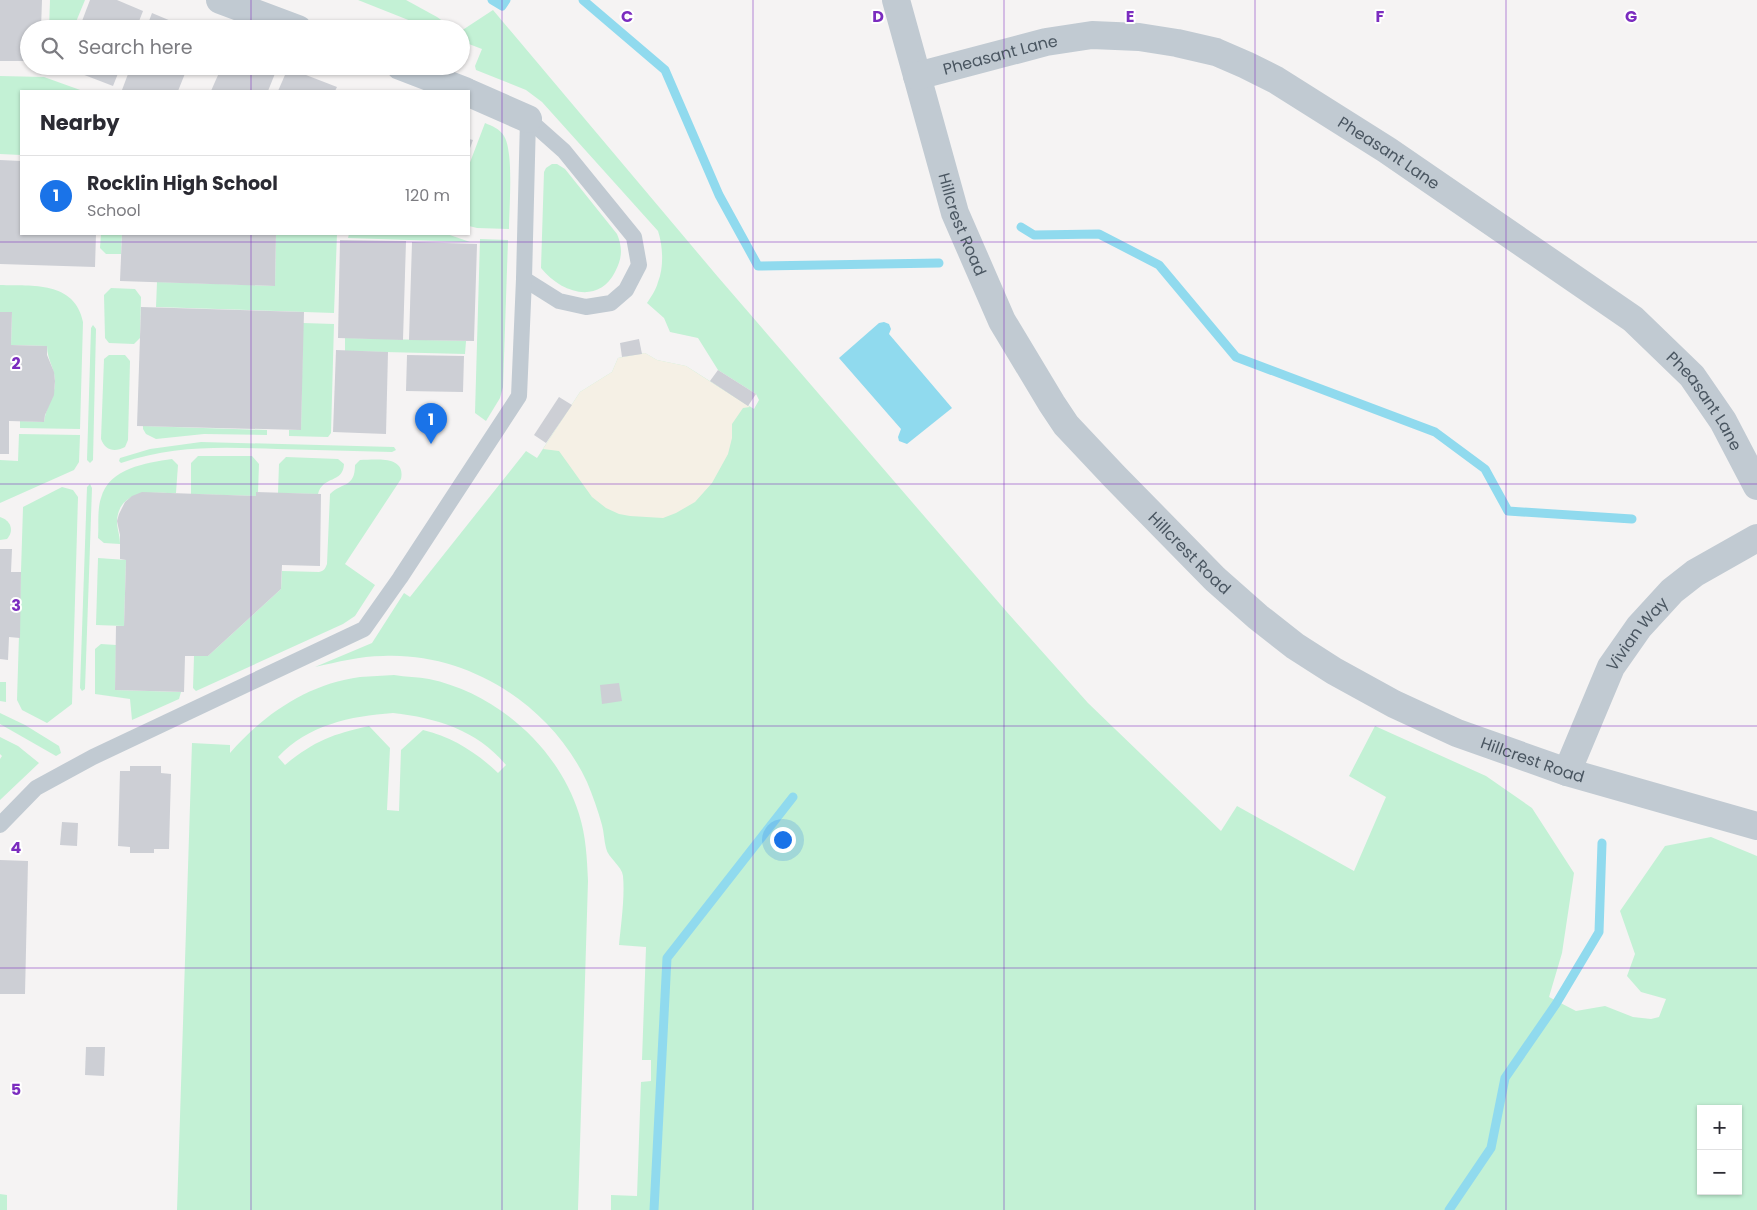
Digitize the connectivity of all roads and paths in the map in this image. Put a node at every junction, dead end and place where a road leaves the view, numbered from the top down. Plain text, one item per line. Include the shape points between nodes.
1 (220, 0) edge
2 (896, 0) edge
3 (274, 20) edge
4 (423, 75) edge
5 (917, 76) junction
6 (462, 90) edge
7 (470, 93) edge
8 (528, 119) junction
9 (524, 279) junction
10 (1757, 486) edge
11 (1757, 538) edge
12 (1567, 772) junction
13 (0, 825) edge
14 (1757, 826) edge

1 - 3 street
2 - 5 street, Hillcrest Road
4 - 6 street
5 - 10 street, Pheasant Lane via 1046,42 1092,35 1177,43 1216,52 1246,65 1276,80 1387,150 1633,319 1692,376 1723,421
5 - 12 street, Hillcrest Road via 956,213 1002,321 1052,404 1078,439 1215,579 1295,646 1394,704 1457,732
7 - 8 street
8 - 9 lane
8 - 9 lane via 564,151 634,237 639,266 626,290 611,304 586,307 559,300
9 - 13 lane via 519,396 364,630 93,757 36,788
11 - 12 street, Vivian Way via 1672,590 1639,627 1611,668
12 - 14 street, Hillcrest Road

